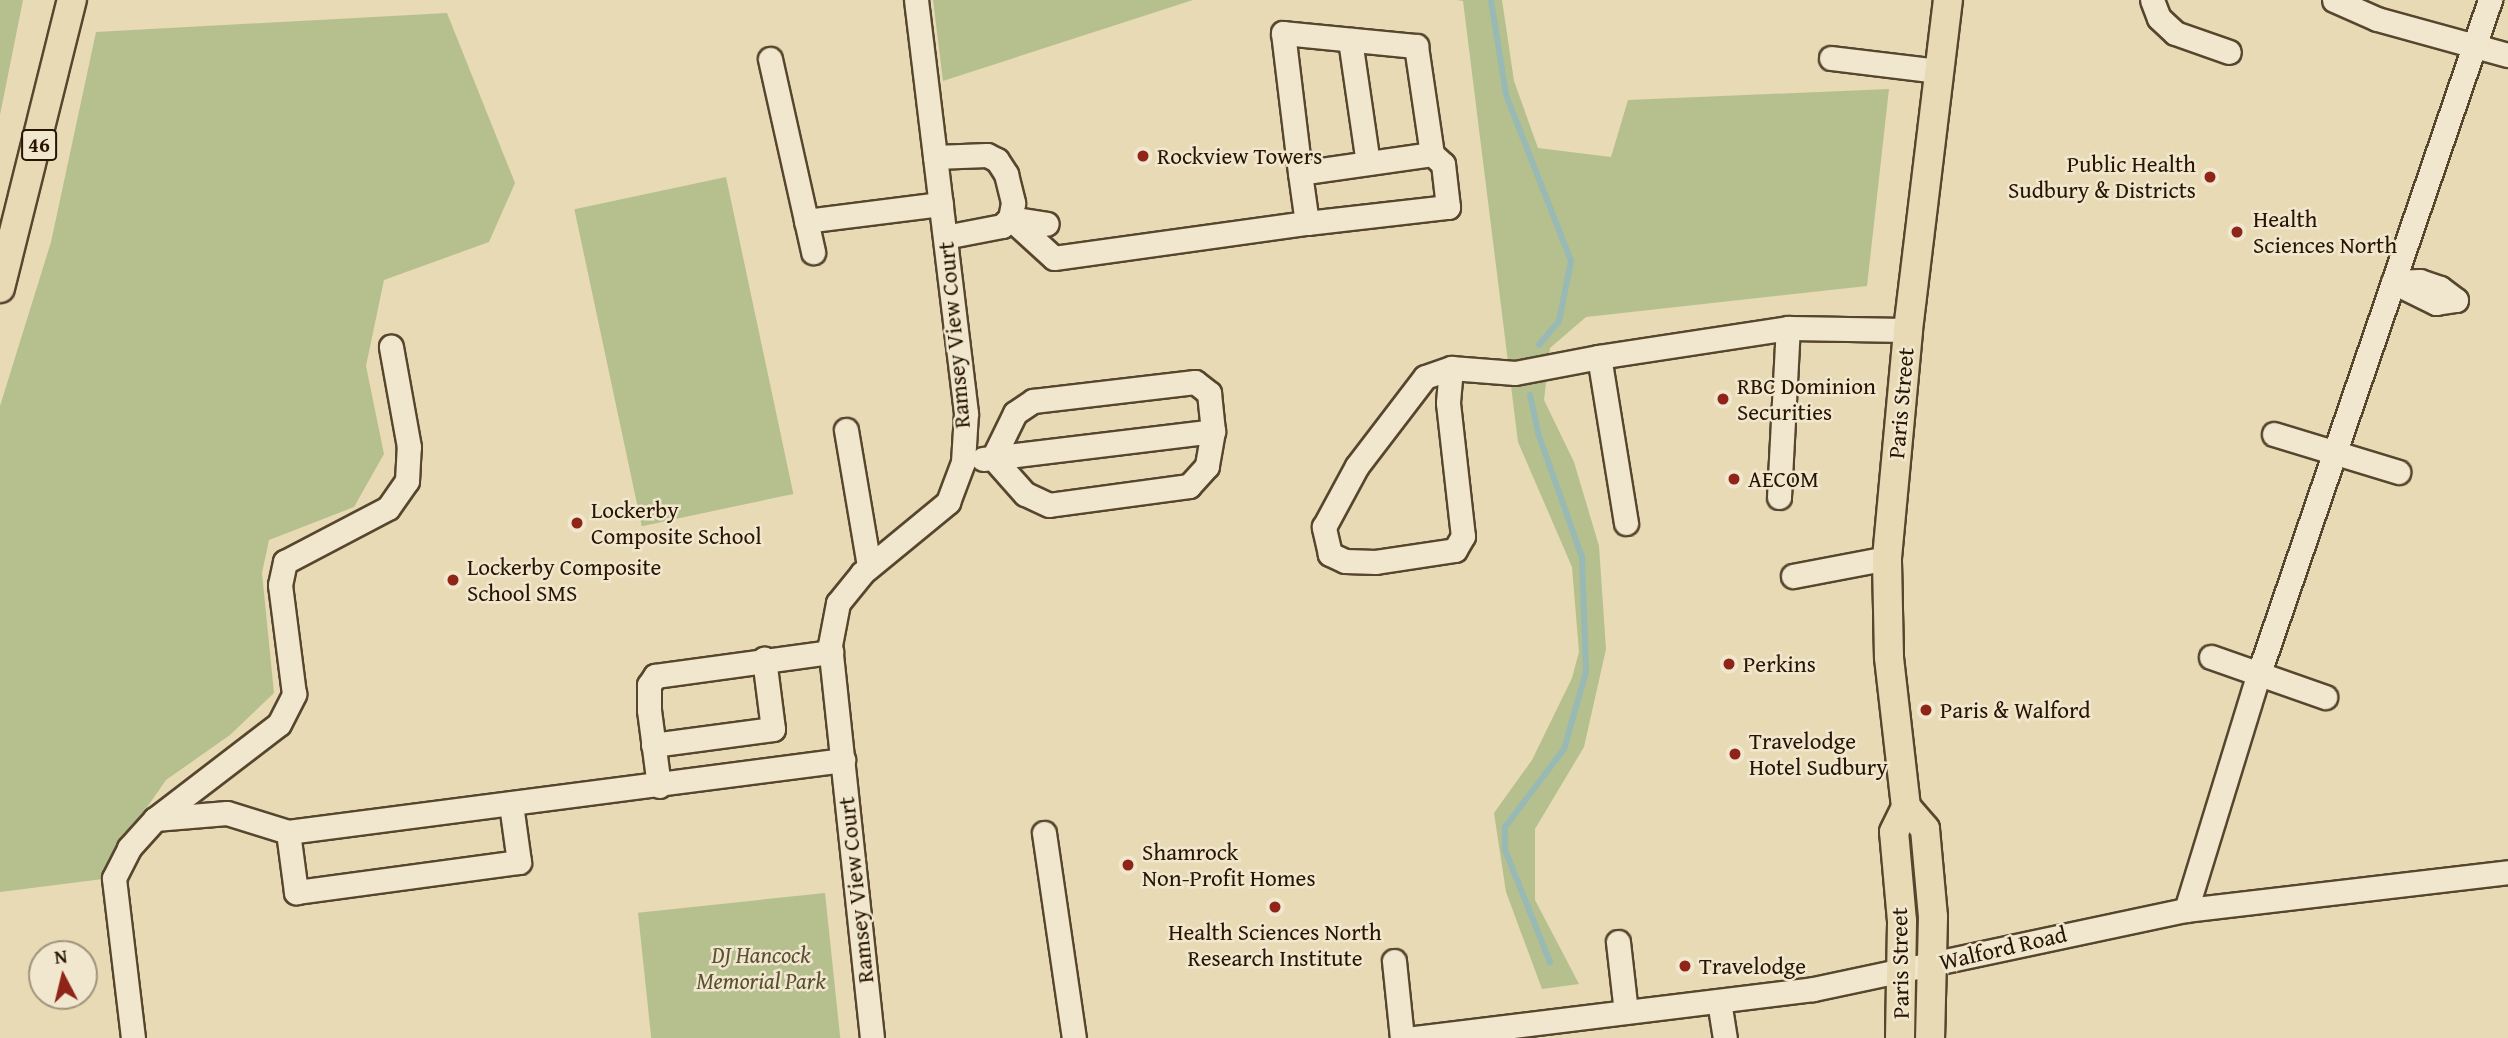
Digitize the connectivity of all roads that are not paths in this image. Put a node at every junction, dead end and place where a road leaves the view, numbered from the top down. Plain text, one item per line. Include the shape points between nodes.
1 (72, 0) edge
2 (916, 0) edge
3 (1948, 0) edge
4 (2152, 0) edge
5 (2334, 0) edge
6 (2490, 0) edge
7 (1350, 40) junction
8 (2474, 46) junction
9 (2229, 52) dead end
10 (2508, 55) edge
11 (1831, 58) dead end
12 (770, 59) dead end
13 (1940, 71) junction
14 (1432, 154) junction
15 (935, 157) junction
16 (1368, 163) junction
17 (1300, 173) junction
18 (941, 204) junction
19 (1010, 219) junction
20 (806, 221) junction
21 (1307, 223) junction
22 (1047, 224) dead end
23 (945, 237) junction
24 (813, 252) dead end
25 (0, 288) edge
26 (1788, 328) junction
27 (1908, 330) junction
28 (391, 347) dead end
29 (1599, 357) junction
30 (1451, 368) junction
31 (846, 430) dead end
32 (1213, 431) junction
33 (2274, 434) dead end
34 (2334, 452) junction
35 (993, 458) junction
36 (962, 461) junction
37 (2398, 472) dead end
38 (1779, 497) dead end
39 (1626, 523) dead end
40 (1887, 558) junction
41 (869, 566) junction
42 (1793, 576) dead end
43 (831, 652) junction
44 (2211, 656) dead end
45 (764, 659) junction
46 (2259, 673) junction
47 (2325, 696) dead end
48 (653, 745) junction
49 (843, 760) junction
50 (659, 786) junction
51 (511, 804) junction
52 (1906, 807) junction
53 (155, 819) junction
54 (288, 832) junction
55 (1044, 833) dead end
56 (2508, 872) edge
57 (2186, 910) junction
58 (1618, 942) dead end
59 (1394, 961) dead end
60 (1934, 964) junction
61 (1903, 973) junction
62 (1719, 1001) junction
63 (1626, 1012) junction
64 (132, 1038) edge
65 (872, 1038) edge
66 (1074, 1038) edge
67 (1402, 1038) edge
68 (1415, 1038) edge
69 (1725, 1038) edge
70 (1900, 1038) edge
71 (1930, 1038) edge

1 - 25 main road, 46
2 - 15 street, Ramsey View Court
3 - 13 main road, Paris Street
4 - 9 street via 2159,18 2175,33
5 - 8 street via 2377,19
6 - 8 street
7 - 14 street via 1416,46
7 - 16 street
7 - 17 street via 1283,33
8 - 10 street
8 - 34 street
11 - 13 street
12 - 20 street
13 - 27 main road, Paris Street
14 - 16 street
14 - 21 street via 1443,164 1448,207
15 - 18 street, Ramsey View Court
15 - 19 street via 987,155 997,160 1006,174 1013,203
16 - 17 street
17 - 21 street
18 - 20 street
18 - 23 street, Ramsey View Court
19 - 21 street via 1054,258
19 - 22 street
19 - 23 street via 986,231
20 - 24 street
23 - 36 street, Ramsey View Court via 966,413
26 - 27 street
26 - 29 street
26 - 38 street
27 - 40 main road, Paris Street
28 - 53 street via 409,447 407,481 388,508 285,562 280,585 294,694 279,724
29 - 30 street via 1515,373
29 - 39 street
30 - 30 street via 1425,377 1357,466 1324,527 1329,554 1345,561 1376,562 1455,550 1463,536 1448,403
31 - 41 street
32 - 35 street
32 - 35 street via 1201,476 1189,486 1170,491 1049,505 1025,494
32 - 35 street via 1214,410 1203,386 1182,382 1022,405
33 - 34 street
34 - 37 street
34 - 46 street
35 - 36 street
36 - 41 street, Ramsey View Court via 948,502
40 - 42 street
40 - 52 main road, Paris Street via 1889,657
41 - 43 street, Ramsey View Court via 838,603
43 - 45 street
43 - 49 street, Ramsey View Court
44 - 46 street
45 - 48 street via 655,676 649,685
45 - 48 street via 773,729
46 - 47 street
46 - 57 street
48 - 50 street
49 - 50 street
49 - 65 street, Ramsey View Court
50 - 51 street
51 - 54 street
51 - 54 street via 519,862 296,892
52 - 60 main road, Paris Street via 1925,829
52 - 61 main road, Paris Street via 1894,832
53 - 54 street via 227,813
53 - 64 street via 129,848 114,878
55 - 66 street
56 - 57 street, Walford Road
57 - 60 street, Walford Road
58 - 63 street
59 - 67 street
60 - 61 street, Walford Road
60 - 71 main road, Paris Street
61 - 62 street, Walford Road
61 - 70 main road, Paris Street
62 - 63 street, Walford Road
62 - 69 street
63 - 68 street, Walford Road

